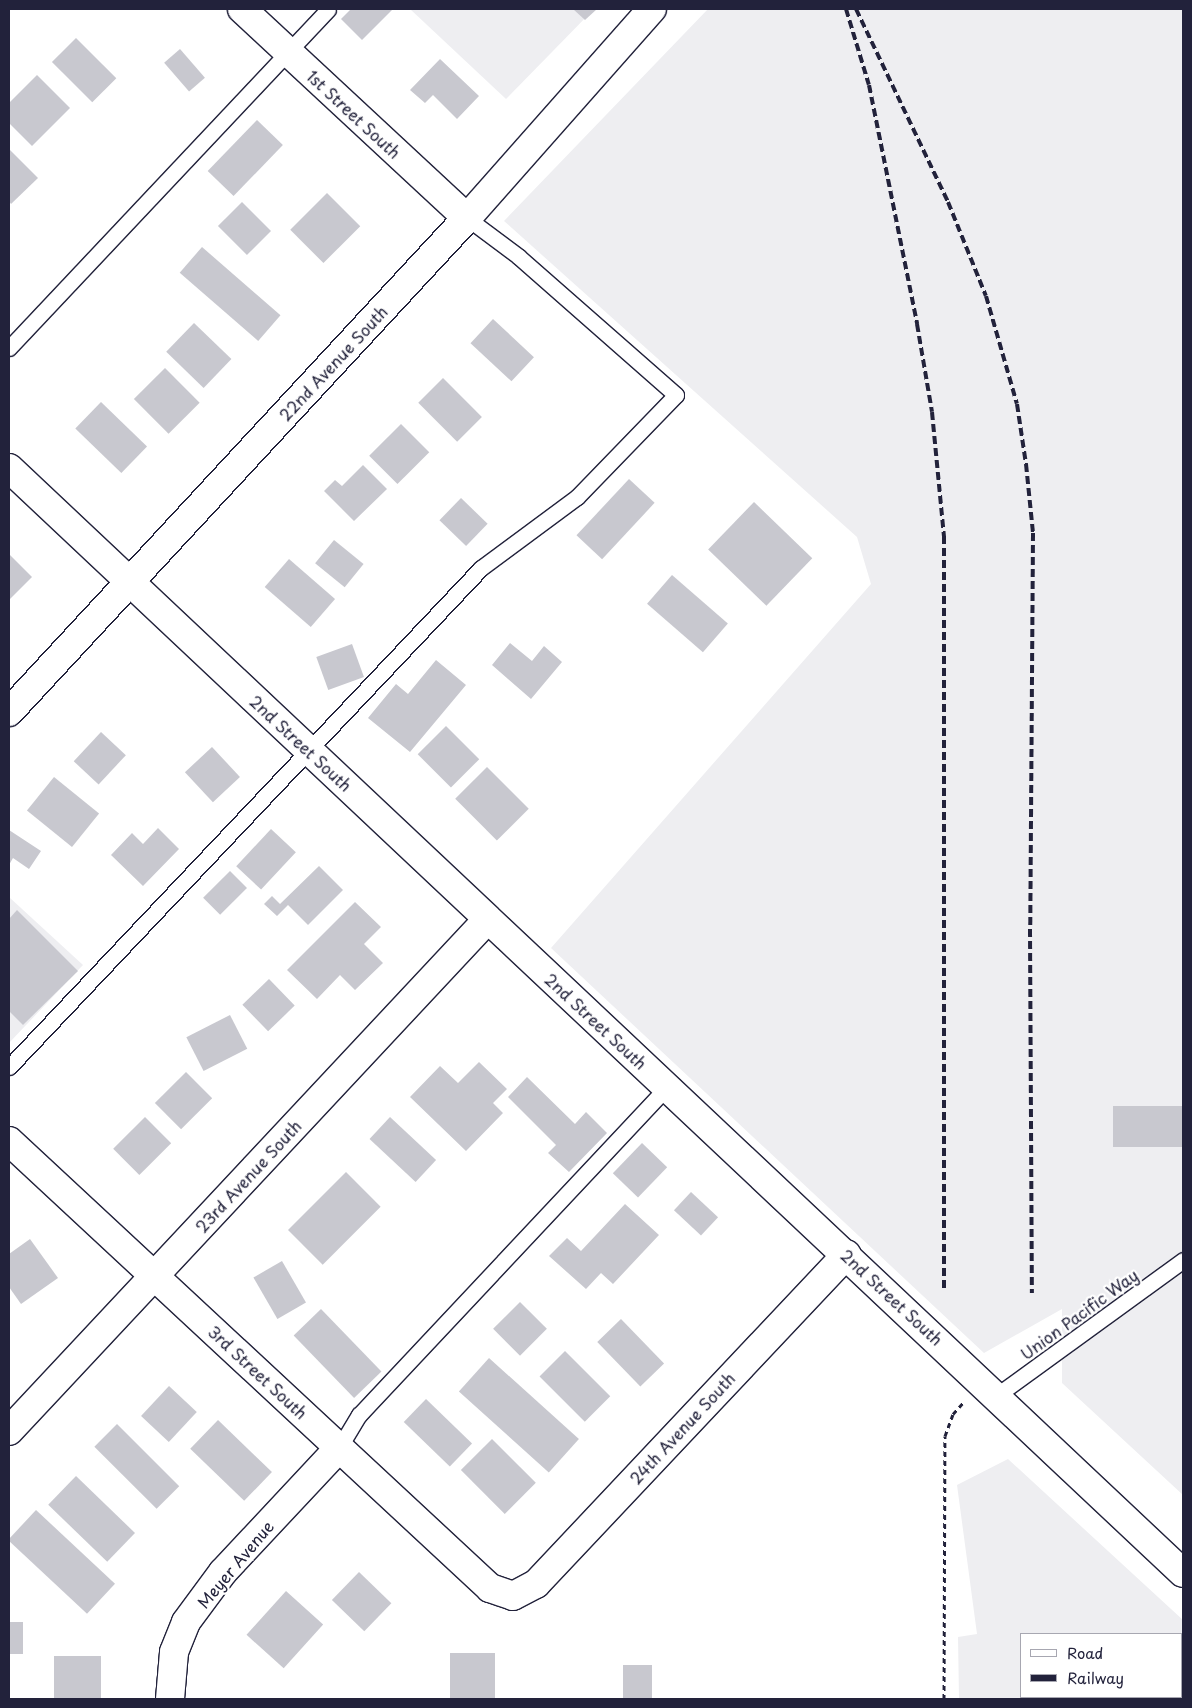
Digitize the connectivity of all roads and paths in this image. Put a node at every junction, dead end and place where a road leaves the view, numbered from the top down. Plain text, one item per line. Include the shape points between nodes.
1 (242, 9) edge
2 (328, 9) edge
3 (652, 9) edge
4 (288, 52) junction
5 (467, 218) junction
6 (9, 348) edge
7 (9, 468) edge
8 (130, 582) junction
9 (9, 712) edge
10 (309, 750) junction
11 (487, 920) junction
12 (9, 1067) edge
13 (666, 1087) junction
14 (9, 1141) edge
15 (847, 1254) junction
16 (1183, 1260) edge
17 (155, 1276) junction
18 (989, 1389) junction
19 (9, 1431) edge
20 (339, 1448) junction
21 (1183, 1573) edge
22 (513, 1596) joint
23 (170, 1699) edge
24 (944, 1699) edge

1 - 4 street, 1st Street South
2 - 4 lane
3 - 5 street, 22nd Avenue South
4 - 5 street, 1st Street South
4 - 6 lane
5 - 8 street, 22nd Avenue South
5 - 10 lane via 518,256 676,395 577,497 481,568
7 - 8 street, 2nd Street South
8 - 9 street, 22nd Avenue South
8 - 10 street, 2nd Street South
10 - 11 street, 2nd Street South
10 - 12 lane
11 - 13 street, 2nd Street South
11 - 17 street, 23rd Avenue South
13 - 15 street, 2nd Street South
13 - 20 lane via 359,1415
14 - 17 street, 3rd Street South
15 - 18 street, 2nd Street South
15 - 22 street, 24th Avenue South via 536,1584
16 - 18 lane, Union Pacific Way
17 - 19 street, 23rd Avenue South
17 - 20 street, 3rd Street South
18 - 21 street, 2nd Street South
18 - 24 path via 953,1414 945,1436
20 - 22 street, 3rd Street South via 490,1588
20 - 23 street, Meyer Avenue via 223,1572 186,1622 174,1652

